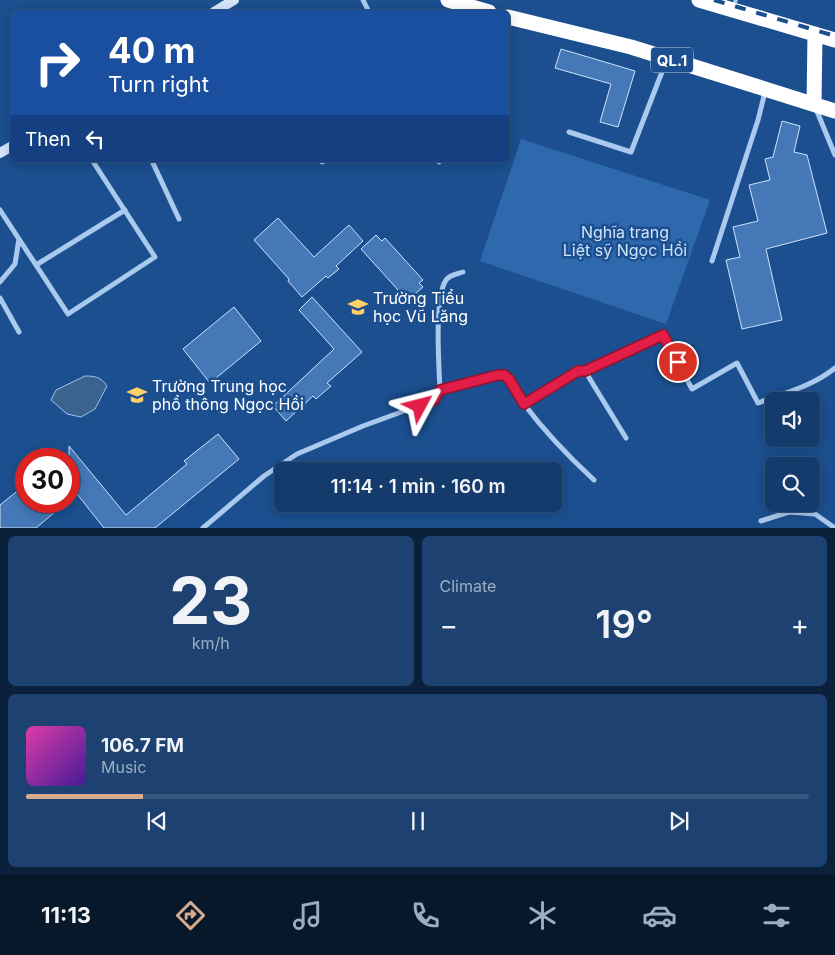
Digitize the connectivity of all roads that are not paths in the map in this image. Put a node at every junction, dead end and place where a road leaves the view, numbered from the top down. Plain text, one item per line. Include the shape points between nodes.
1 (234, 0) edge
2 (448, 0) edge
3 (699, 0) edge
4 (734, 5) edge
5 (217, 10) edge
6 (482, 10) edge
7 (510, 17) edge
8 (816, 34) junction
9 (835, 40) edge
10 (667, 59) junction
11 (765, 89) junction
12 (814, 104) junction
13 (835, 111) edge
14 (568, 132) dead end
15 (835, 155) edge
16 (93, 162) edge
17 (153, 162) edge
18 (0, 210) edge
19 (124, 210) junction
20 (178, 219) dead end
21 (19, 238) junction
22 (712, 261) dead end
23 (36, 265) junction
24 (463, 272) dead end
25 (0, 282) edge
26 (0, 298) edge
27 (19, 332) dead end
28 (835, 368) edge
29 (585, 371) junction
30 (440, 390) junction
31 (524, 404) junction
32 (626, 438) dead end
33 (594, 480) dead end
34 (761, 522) dead end
35 (203, 528) edge
36 (835, 528) edge

1 - 5 street
2 - 6 highway
3 - 4 highway
4 - 8 highway
7 - 10 highway, QL.1
8 - 9 highway
8 - 12 highway
10 - 11 highway, QL.1
10 - 14 street via 632,152
11 - 12 highway, QL.1
11 - 22 street
12 - 13 highway, QL.1
12 - 15 street
16 - 19 street
17 - 20 street
18 - 21 street
19 - 23 street
19 - 23 street via 155,257 68,314
21 - 23 street
21 - 25 street via 15,264
24 - 30 street via 446,279 442,287 439,308
26 - 27 street
28 - 29 street via 808,385 758,403 737,363 692,389 663,335
29 - 31 street via 578,371
29 - 32 street
30 - 31 street via 504,375
30 - 35 street via 434,400 297,454 264,476
31 - 33 street via 563,452
34 - 36 street via 789,512 815,514

